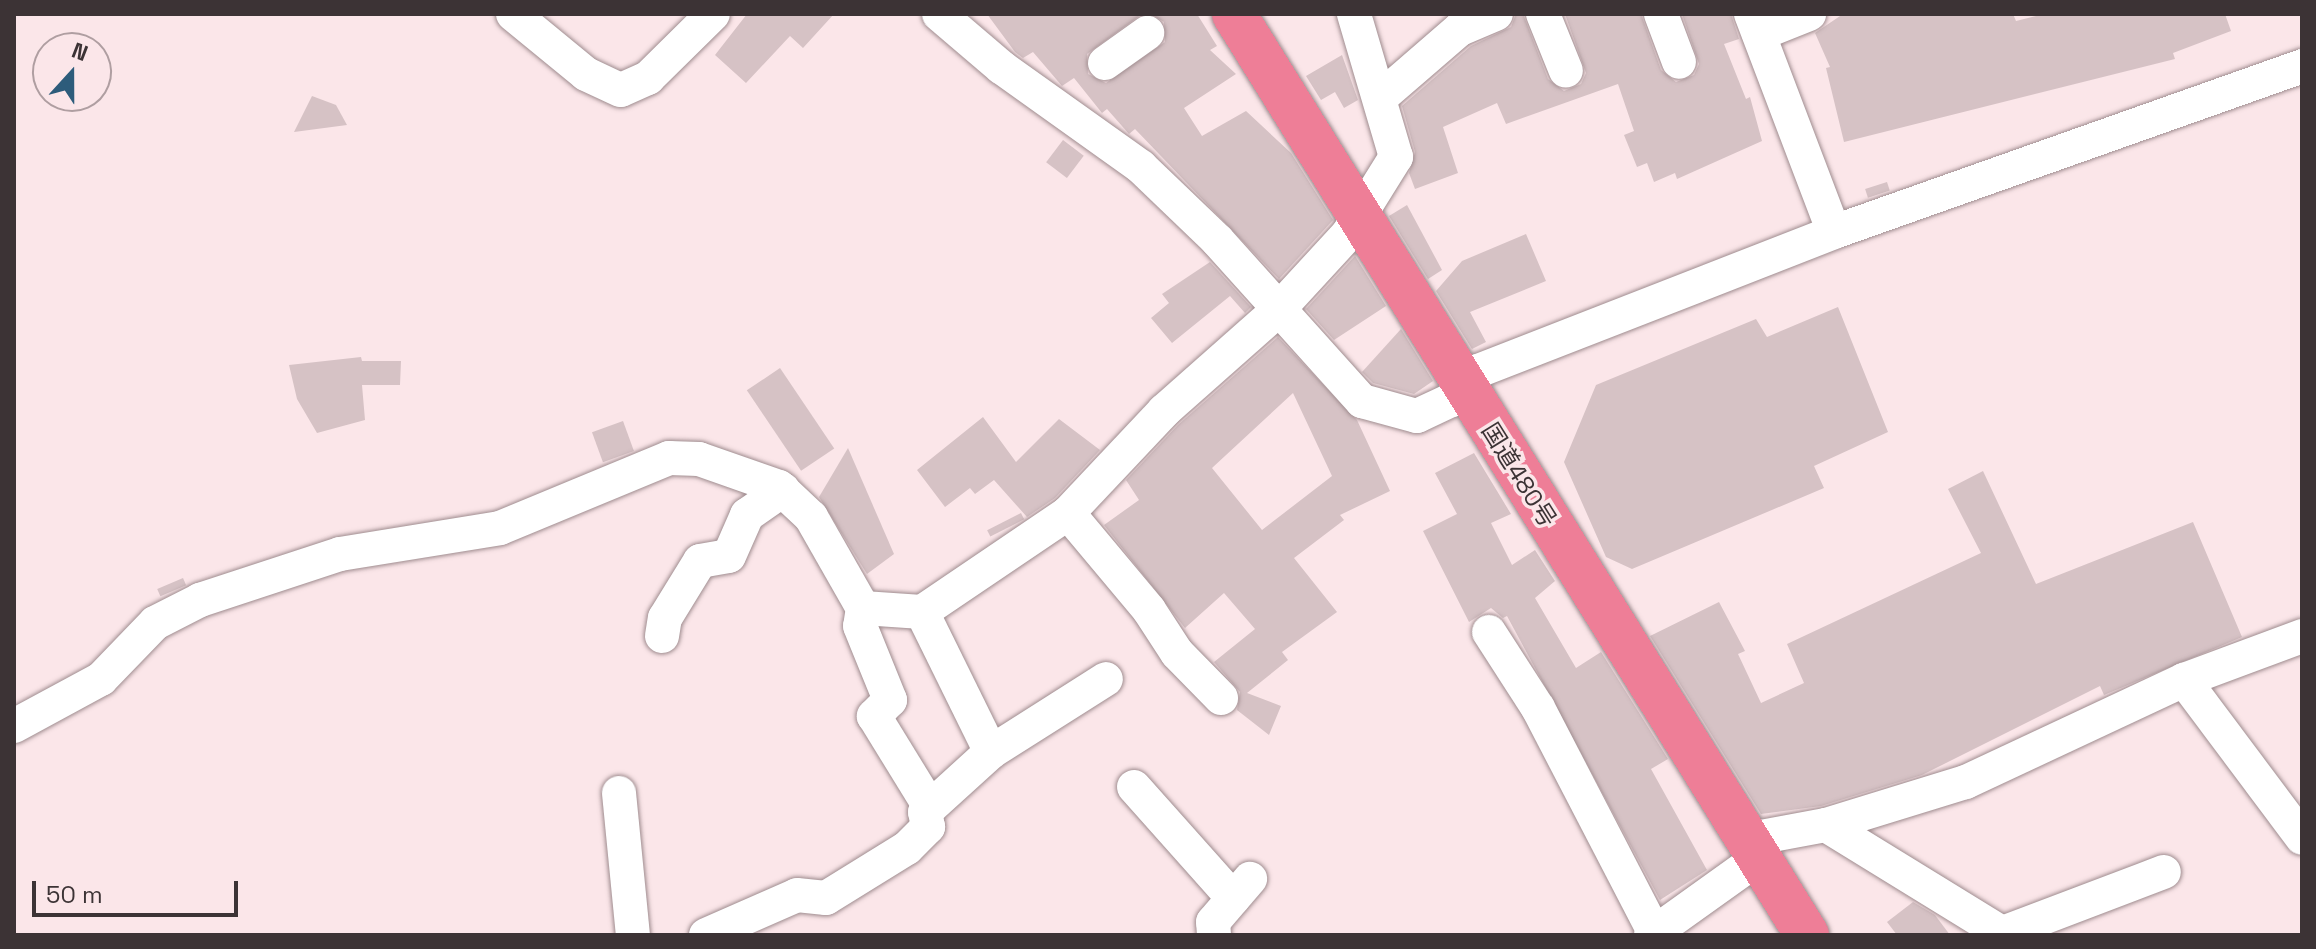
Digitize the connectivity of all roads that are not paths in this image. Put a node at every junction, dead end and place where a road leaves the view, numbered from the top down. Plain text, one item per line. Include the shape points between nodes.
1 (513, 14) edge
2 (713, 14) edge
3 (1234, 14) edge
4 (1354, 14) edge
5 (1496, 14) edge
6 (1543, 14) edge
7 (1661, 14) edge
8 (1809, 14) edge
9 (956, 19) edge
10 (1755, 24) edge
11 (1148, 34) edge
12 (1679, 62) dead end
13 (1105, 63) dead end
14 (2302, 66) edge
15 (1566, 71) dead end
16 (1380, 98) junction
17 (1359, 216) junction
18 (1834, 232) junction
19 (1278, 310) junction
20 (1462, 383) junction
21 (783, 490) junction
22 (1068, 513) junction
23 (863, 608) junction
24 (922, 612) junction
25 (1489, 632) dead end
26 (662, 636) dead end
27 (2302, 636) edge
28 (1106, 679) dead end
29 (2184, 680) junction
30 (1221, 698) dead end
31 (14, 726) edge
32 (991, 752) junction
33 (1134, 787) dead end
34 (619, 793) dead end
35 (930, 807) junction
36 (1826, 825) junction
37 (2302, 838) edge
38 (1751, 849) junction
39 (2164, 872) dead end
40 (1652, 933) edge
41 (2004, 934) edge
42 (633, 935) edge
43 (706, 935) edge
44 (1214, 935) edge
45 (1807, 935) edge

1 - 2 street via 586,74 621,90 648,78
3 - 17 highway, 国道480号
4 - 16 street
5 - 16 street via 1460,29
6 - 15 street
7 - 12 street
8 - 10 street
9 - 19 street via 1141,167 1217,240
10 - 18 street
11 - 13 street
14 - 18 street
16 - 17 street via 1396,157
17 - 19 street
17 - 20 highway, 国道480号
18 - 20 street via 1478,371
19 - 20 street via 1362,401 1387,412 1417,416 1452,400
19 - 22 street via 1164,411
20 - 38 highway, 国道480号
21 - 23 street via 811,517
21 - 26 street via 747,515 729,556 700,561 665,618
21 - 31 street via 748,472 699,459 669,458 500,528 340,554 200,600 166,617 101,679
22 - 24 street
22 - 30 street via 1149,610 1177,653
23 - 24 street
23 - 35 street via 860,626 890,700 874,716
24 - 32 street
25 - 40 street via 1538,708
27 - 29 street
28 - 32 street
29 - 36 street via 1966,782
29 - 37 street
32 - 35 street
33 - 44 street via 1242,889 1213,922
34 - 42 street
35 - 43 street via 925,812 928,827 907,848 826,898 797,895
36 - 38 street
36 - 41 street
38 - 40 street
38 - 45 highway, 国道480号
39 - 41 street

